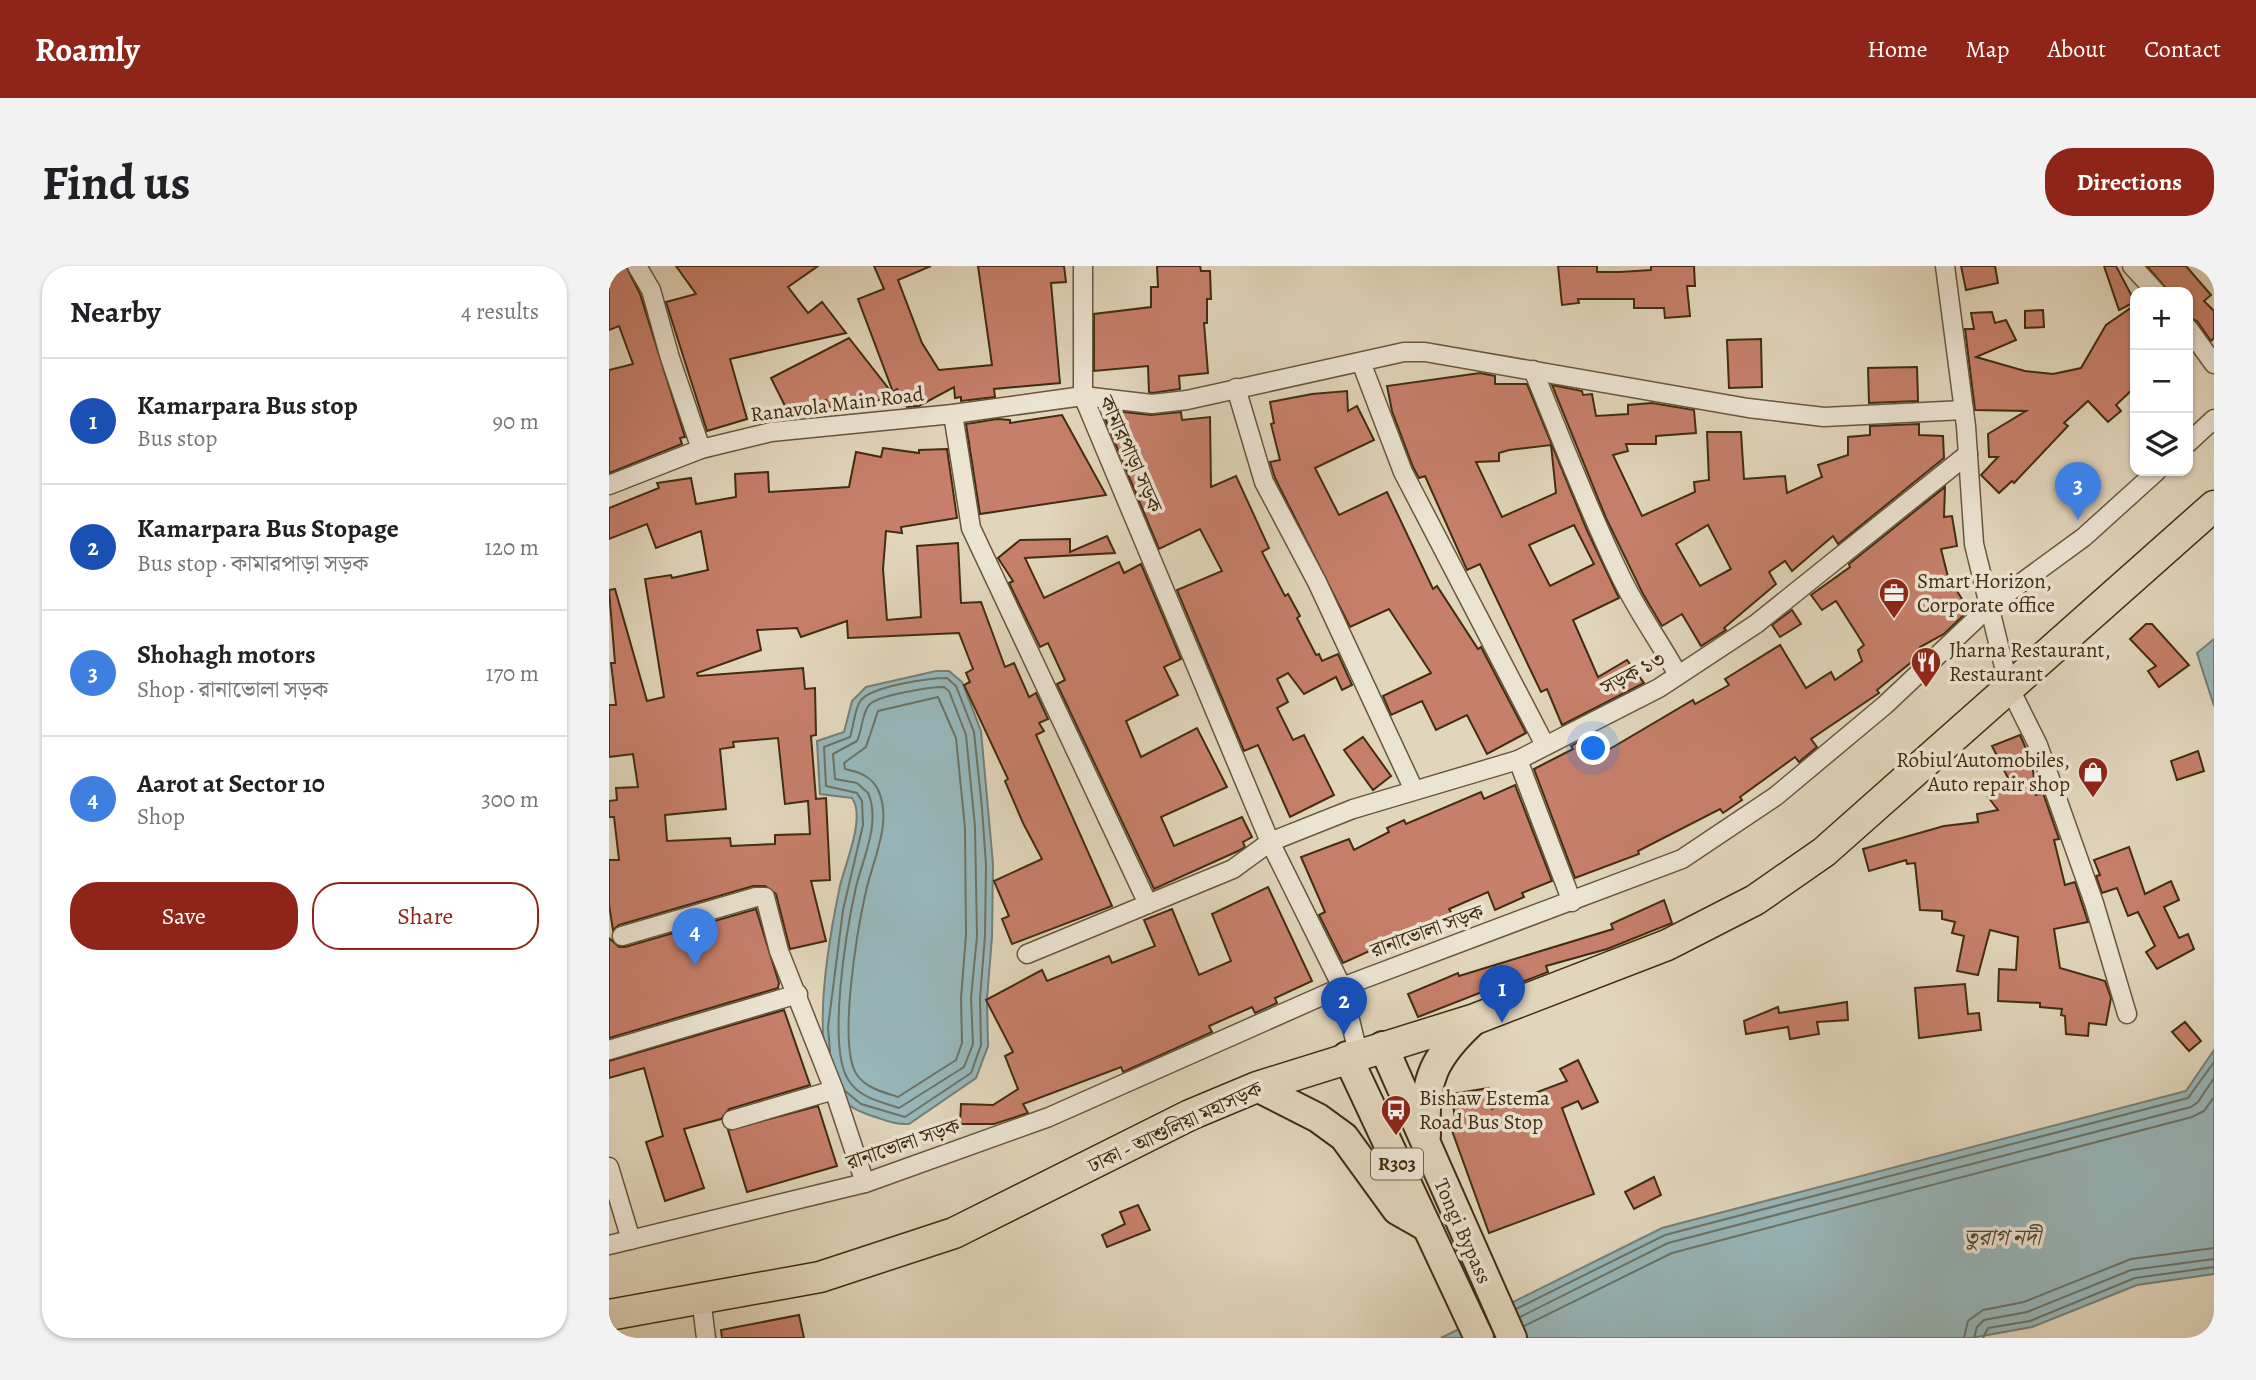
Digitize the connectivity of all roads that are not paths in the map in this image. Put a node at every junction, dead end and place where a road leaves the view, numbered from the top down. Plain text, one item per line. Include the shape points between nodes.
1 (637, 266) edge
2 (1083, 266) edge
3 (1945, 266) edge
4 (2132, 266) edge
5 (2151, 287) edge
6 (2193, 335) edge
7 (1361, 362) junction
8 (2214, 364) edge
9 (1533, 370) junction
10 (1236, 388) junction
11 (1083, 396) junction
12 (1964, 410) junction
13 (953, 414) junction
14 (2214, 419) edge
15 (2193, 438) edge
16 (701, 449) junction
17 (1968, 454) junction
18 (2151, 476) edge
19 (609, 485) edge
20 (2214, 506) edge
21 (1991, 605) junction
22 (1678, 675) junction
23 (2009, 687) junction
24 (1545, 745) junction
25 (1518, 760) junction
26 (1414, 790) junction
27 (1270, 842) junction
28 (1572, 902) junction
29 (1148, 904) junction
30 (622, 936) dead end
31 (1027, 954) dead end
32 (1342, 987) junction
33 (799, 994) junction
34 (2127, 1014) dead end
35 (1475, 1018) junction
36 (609, 1050) edge
37 (1363, 1054) junction
38 (1257, 1087) junction
39 (835, 1090) junction
40 (732, 1120) dead end
41 (1426, 1147) junction
42 (609, 1167) edge
43 (865, 1183) junction
44 (1427, 1227) junction
45 (631, 1240) junction
46 (609, 1245) edge
47 (701, 1298) junction
48 (609, 1315) edge
49 (706, 1338) edge
50 (1479, 1338) edge
51 (1512, 1338) edge

1 - 16 street via 651,290
2 - 11 street
3 - 12 street
4 - 5 street
6 - 8 street
7 - 9 street via 1425,352
7 - 10 street
7 - 24 street via 1403,472
9 - 12 street via 1824,417
9 - 22 street via 1619,573
10 - 11 street via 1152,404
10 - 26 street via 1263,482 1317,582
11 - 13 street, কামারপাড়া সড়ক
11 - 27 street, কামারপাড়া সড়ক
12 - 17 street
13 - 16 street, Ranavola Main Road via 771,432
13 - 29 street via 971,528
14 - 15 street
16 - 19 street, Ranavola Main Road
17 - 21 street via 1974,544
17 - 22 street, সড়ক ১৩ via 1756,624
18 - 21 street, রানাভোলা সড়ক via 2084,537
20 - 23 highway, ঢাকা - আশুলিয়া মহাসড়ক
21 - 23 street
21 - 28 street, রানাভোলা সড়ক via 1885,705 1776,796 1682,859
22 - 24 street, সড়ক ১৩
23 - 34 street via 2038,745 2094,903
23 - 35 highway, ঢাকা - আশুলিয়া মহাসড়ক via 1824,852 1755,900 1667,945
24 - 25 street, সড়ক ১৩
25 - 26 street, সড়ক ১৩
25 - 28 street
26 - 27 street, সড়ক ১৩
27 - 29 street, সড়ক ১৩ via 1233,869
27 - 32 street, কামারপাড়া সড়ক
28 - 32 street, রানাভোলা সড়ক
29 - 31 street, সড়ক ১৩
30 - 33 street via 765,897 779,951
32 - 37 street, কামারপাড়া সড়ক
32 - 43 street, রানাভোলা সড়ক via 1049,1117
33 - 36 street
33 - 39 street
35 - 37 highway, ঢাকা - আশুলিয়া মহাসড়ক
35 - 41 main road via 1438,1058 1429,1080 1424,1105
37 - 38 highway, ঢাকা - আশুলিয়া মহাসড়ক
37 - 41 main road, Tongi Bypass / R303
37 - 44 main road, R303
38 - 44 main road via 1318,1118 1343,1137 1397,1210
38 - 47 highway, ঢাকা - আশুলিয়া মহাসড়ক via 1190,1115 954,1233 820,1277
39 - 40 street
39 - 43 street
41 - 51 main road, Tongi Bypass / R303
42 - 45 street
43 - 45 street, রানাভোলা সড়ক
44 - 50 main road, R303
45 - 46 street, রানাভোলা সড়ক
47 - 48 highway, ঢাকা - আশুলিয়া মহাসড়ক
47 - 49 street

